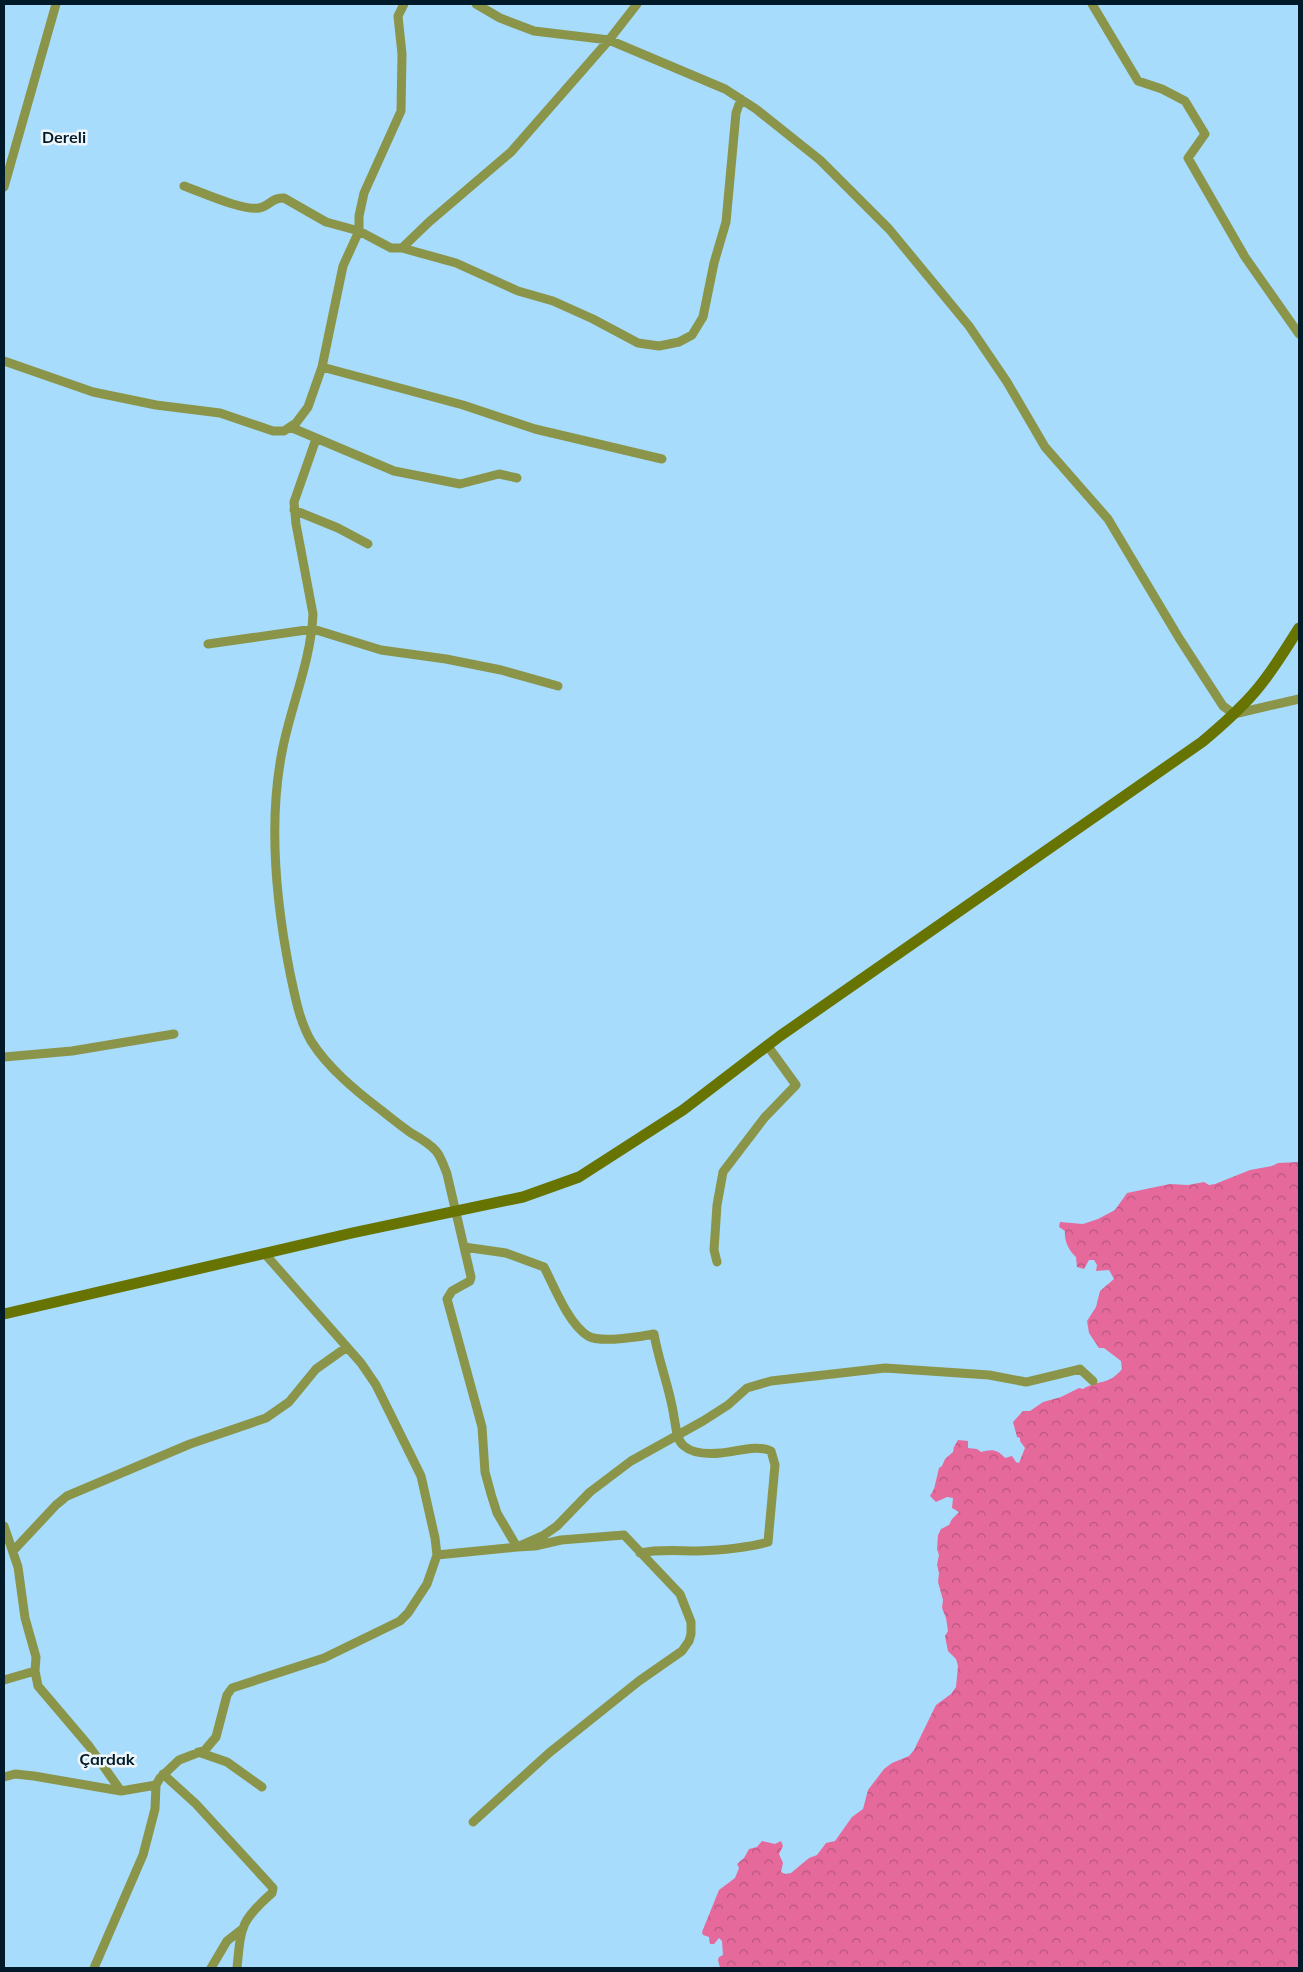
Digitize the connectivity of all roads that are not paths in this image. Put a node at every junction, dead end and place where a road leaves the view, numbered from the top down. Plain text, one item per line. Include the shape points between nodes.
1 (56, 4) edge
2 (402, 4) edge
3 (476, 4) edge
4 (637, 4) edge
5 (1092, 4) edge
6 (609, 40) junction
7 (740, 99) junction
8 (184, 186) dead end
9 (4, 187) edge
10 (359, 230) junction
11 (402, 248) junction
12 (1299, 334) edge
13 (4, 361) edge
14 (322, 367) junction
15 (290, 427) junction
16 (316, 439) junction
17 (662, 459) dead end
18 (517, 478) dead end
19 (294, 510) junction
20 (368, 544) dead end
21 (1299, 628) edge
22 (313, 629) junction
23 (208, 644) dead end
24 (558, 686) dead end
25 (1299, 699) edge
26 (1234, 714) junction
27 (174, 1034) dead end
28 (767, 1045) junction
29 (4, 1057) edge
30 (455, 1210) junction
31 (464, 1247) junction
32 (265, 1254) junction
33 (717, 1262) dead end
34 (4, 1314) edge
35 (347, 1347) junction
36 (1093, 1381) dead end
37 (677, 1435) junction
38 (4, 1526) edge
39 (517, 1547) junction
40 (13, 1551) junction
41 (640, 1554) junction
42 (437, 1555) junction
43 (35, 1671) junction
44 (4, 1680) edge
45 (198, 1752) junction
46 (163, 1774) junction
47 (4, 1777) edge
48 (156, 1785) junction
49 (262, 1787) dead end
50 (121, 1791) junction
51 (473, 1822) dead end
52 (242, 1930) junction
53 (94, 1968) edge
54 (211, 1968) edge
55 (237, 1968) edge

1 - 9 street
2 - 10 street via 398,16 402,54 401,111 364,193
3 - 6 street via 500,18 534,31
4 - 6 street
5 - 12 street via 1138,81 1185,101 1205,134 1188,158 1245,257
6 - 7 street via 725,89
6 - 11 street via 511,152
7 - 11 street via 726,222 703,317 692,335 679,342 659,346 638,343 553,301 518,291 456,263
7 - 26 street via 820,160 852,191 889,229 969,326 1045,447 1108,519 1179,638 1223,706
8 - 10 street via 237,205 259,208 276,197 284,198 326,222
10 - 11 street via 391,248
10 - 14 street via 343,266
13 - 15 street via 93,392 156,405 220,413 273,431 284,431
14 - 15 street via 304,416
14 - 17 street via 454,402 545,432
15 - 16 street
16 - 18 street via 394,471 460,484 499,474
16 - 19 street
19 - 20 street
19 - 22 street via 314,614
21 - 26 main road via 1269,674
22 - 23 street
22 - 24 street via 381,650 464,662
22 - 30 street via 283,748 276,802 277,895 297,1006 311,1040 339,1074 380,1110 436,1151 447,1174
25 - 26 street
26 - 28 main road via 1202,742
27 - 29 street via 72,1051
28 - 30 main road via 683,1110 579,1177 523,1197
28 - 33 street via 796,1085 765,1117 723,1172 717,1205 714,1250
30 - 31 street
30 - 32 main road
31 - 37 street via 506,1253 544,1267 574,1323 590,1337 626,1340 654,1334 672,1399
31 - 39 street via 470,1281 452,1291 447,1299 482,1427 485,1472 491,1494 497,1513
32 - 34 main road
32 - 35 street
35 - 40 street via 316,1369 290,1402 266,1418 190,1444 67,1496
35 - 42 street via 376,1385 421,1476
36 - 37 street via 1080,1369 1026,1382 989,1375 886,1368 771,1381 747,1388 728,1405
37 - 39 street via 631,1460 590,1492 544,1536
37 - 41 street via 682,1446 694,1451 720,1453 764,1448 770,1451 775,1465 768,1542 755,1546 700,1551 656,1550
38 - 40 street
39 - 41 street via 624,1535
39 - 42 street
40 - 43 street via 36,1657
41 - 51 street via 680,1594 691,1622 691,1634 682,1651 549,1753
42 - 45 street via 427,1584 400,1622 324,1658 232,1688 227,1695 216,1737
43 - 44 street
43 - 50 street via 38,1686
45 - 46 street via 179,1760
45 - 49 street via 227,1762
46 - 48 street
46 - 52 street via 196,1804 273,1888 272,1893 245,1920
47 - 50 street via 15,1774 34,1776
48 - 50 street
48 - 53 street via 155,1809 143,1854
52 - 54 street via 227,1941
52 - 55 street

